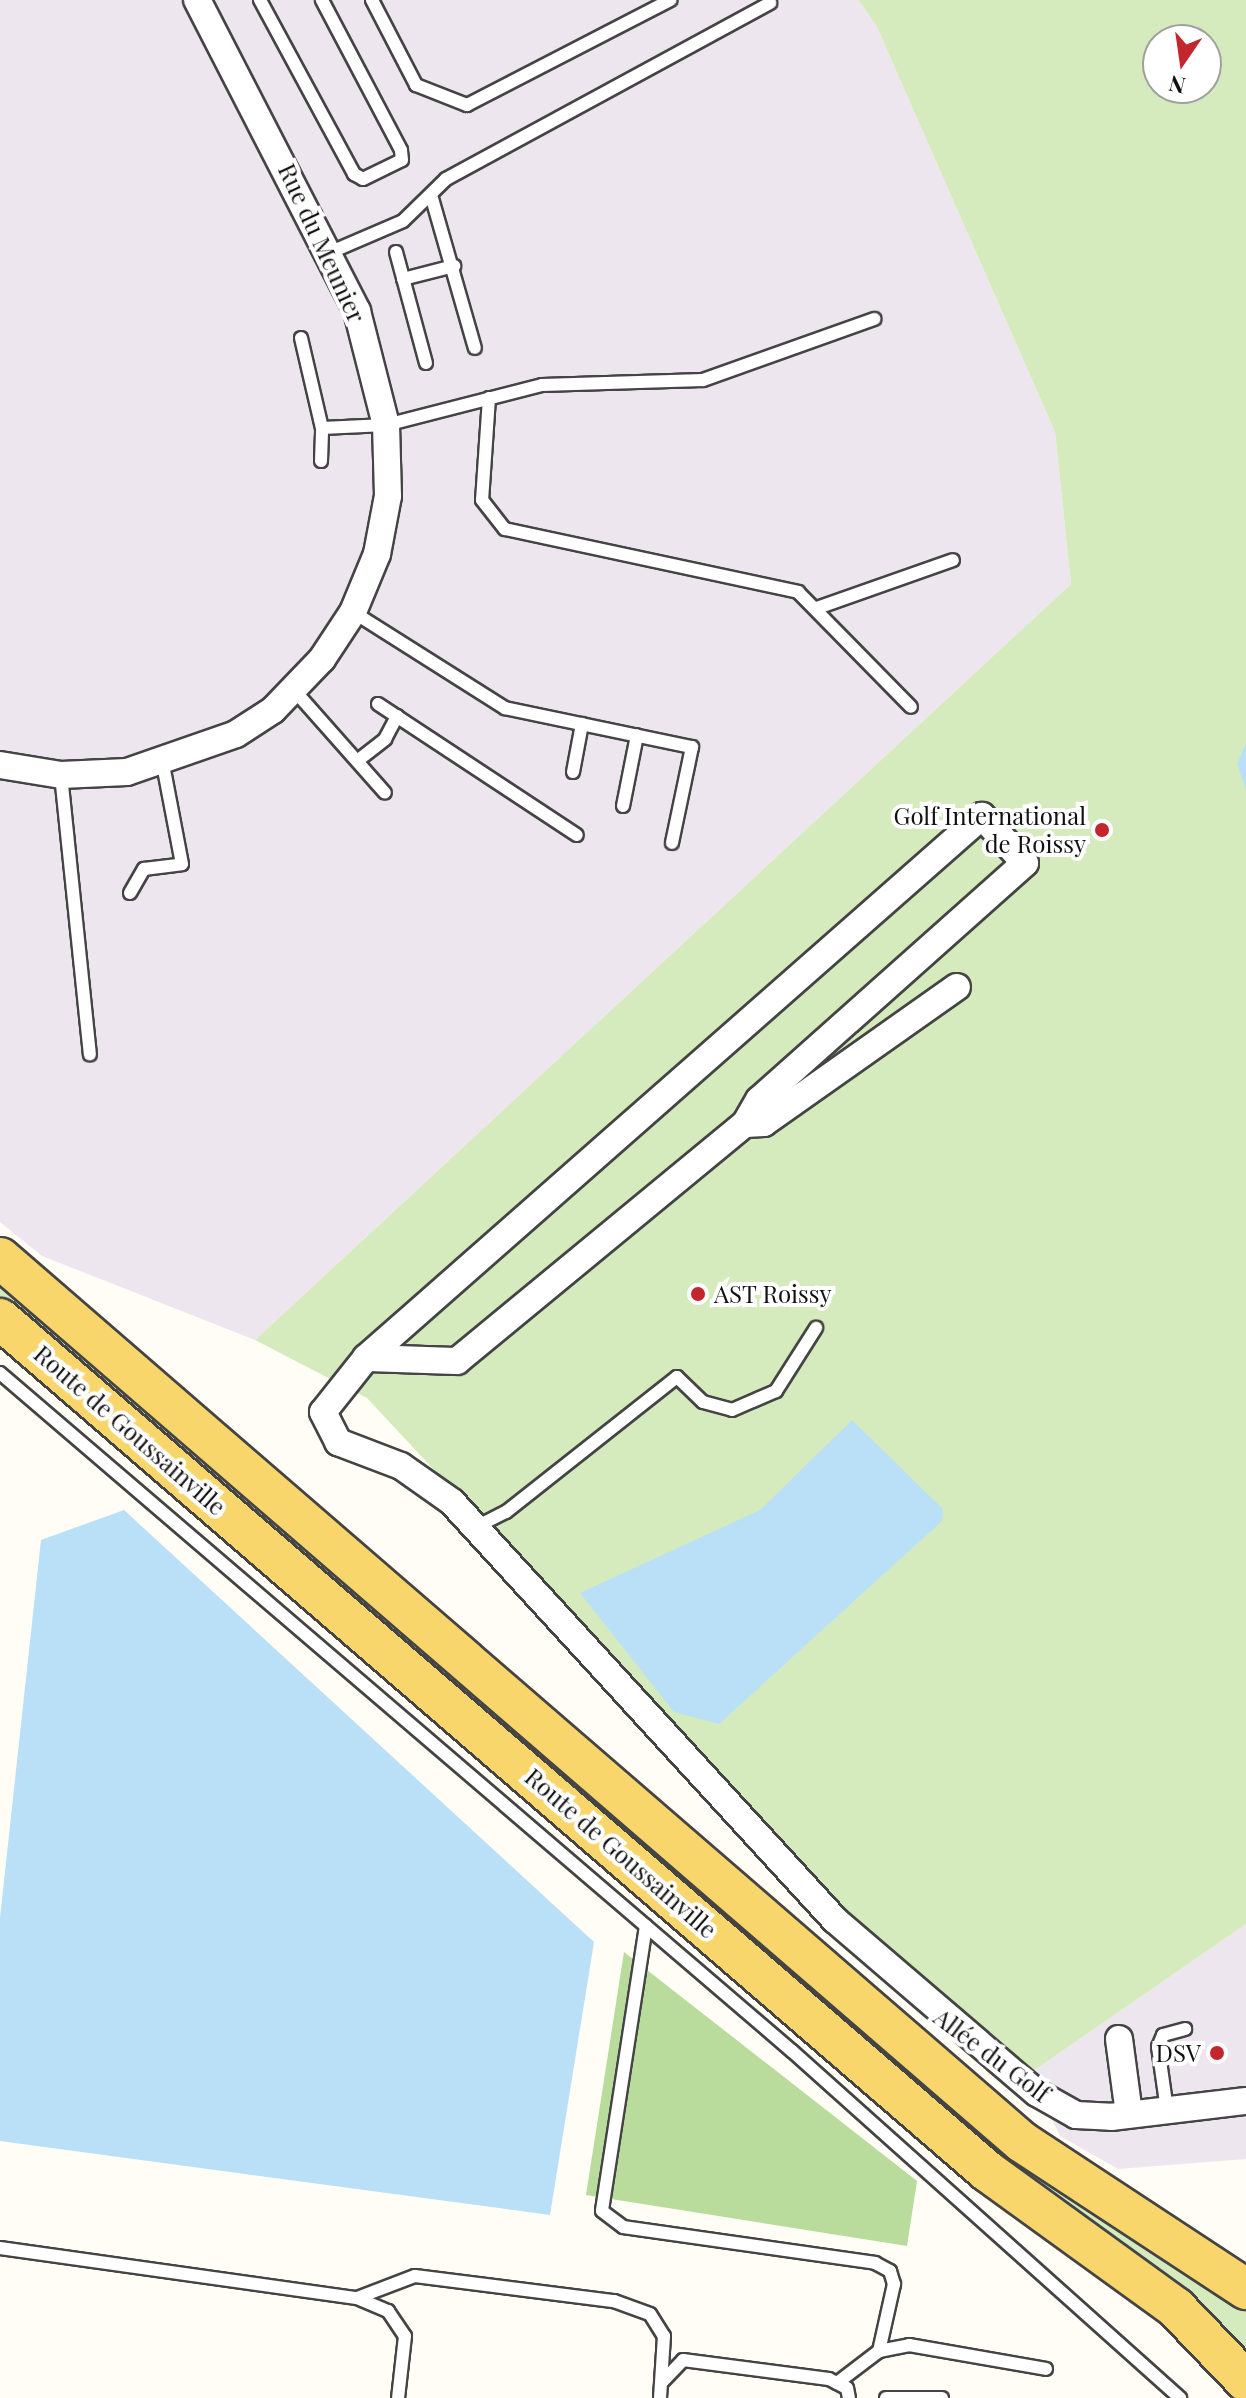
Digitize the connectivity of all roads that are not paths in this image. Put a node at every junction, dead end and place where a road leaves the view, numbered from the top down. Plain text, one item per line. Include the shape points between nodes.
1 (197, 0) edge
2 (260, 0) edge
3 (322, 0) edge
4 (372, 0) edge
5 (670, 0) edge
6 (770, 3) dead end
7 (431, 195) junction
8 (331, 252) junction
9 (396, 252) dead end
10 (454, 266) junction
11 (403, 279) junction
12 (874, 319) dead end
13 (301, 338) dead end
14 (475, 348) dead end
15 (426, 363) dead end
16 (489, 398) junction
17 (386, 425) junction
18 (322, 428) junction
19 (321, 461) dead end
20 (953, 560) dead end
21 (817, 608) junction
22 (353, 612) junction
23 (294, 690) junction
24 (378, 704) dead end
25 (911, 707) dead end
26 (397, 716) junction
27 (582, 724) junction
28 (637, 735) junction
29 (361, 758) junction
30 (163, 764) junction
31 (0, 765) edge
32 (573, 772) dead end
33 (61, 775) junction
34 (385, 793) dead end
35 (623, 806) dead end
36 (577, 835) dead end
37 (672, 843) dead end
38 (130, 893) dead end
39 (957, 987) dead end
40 (90, 1055) dead end
41 (745, 1124) junction
42 (0, 1258) edge
43 (0, 1319) edge
44 (816, 1328) dead end
45 (366, 1358) junction
46 (0, 1373) edge
47 (476, 1527) junction
48 (646, 1926) junction
49 (1185, 2029) dead end
50 (1119, 2039) dead end
51 (1246, 2101) edge
52 (1167, 2110) junction
53 (1129, 2114) junction
54 (0, 2248) edge
55 (1186, 2254) junction
56 (1246, 2259) edge
57 (1246, 2289) edge
58 (357, 2298) junction
59 (879, 2351) junction
60 (1046, 2369) dead end
61 (663, 2381) junction
62 (1246, 2381) edge
63 (837, 2383) junction
64 (398, 2398) edge
65 (660, 2398) edge
66 (849, 2398) edge
67 (886, 2398) edge
68 (942, 2398) edge
69 (1180, 2398) edge

1 - 8 street, Rue du Meunier
2 - 3 lane via 363,179 402,160 401,150
4 - 5 lane via 416,85 467,105
6 - 7 lane via 446,179
7 - 8 lane via 403,221
7 - 10 lane
8 - 17 street, Rue du Meunier via 362,326
9 - 11 lane
10 - 11 lane
10 - 14 lane
11 - 15 lane
12 - 16 lane via 703,380 542,385
13 - 18 lane
16 - 17 lane
16 - 21 lane via 482,500 505,529 798,592
17 - 18 lane
17 - 22 street, Rue du Meunier via 388,496 377,554
18 - 19 lane
20 - 21 lane
21 - 25 lane
22 - 23 street, Rue du Meunier
22 - 27 lane via 505,708
23 - 29 lane
23 - 30 street, Rue du Meunier via 236,734
24 - 26 lane
26 - 29 lane via 385,739
26 - 36 lane
27 - 28 lane
27 - 32 lane
28 - 35 lane
28 - 37 lane via 692,747
29 - 34 lane
30 - 33 street, Rue du Meunier
30 - 38 lane via 182,864 144,869
31 - 33 street, Rue du Meunier
33 - 40 lane
39 - 41 street via 764,1123
41 - 45 street via 457,1361
41 - 45 street via 759,1100 1025,863 982,816
42 - 55 main road, Route de Goussainville via 1022,2142
43 - 62 main road, Route de Goussainville via 987,2171 1176,2308
44 - 47 lane via 776,1391 732,1410 703,1402 677,1377 506,1512
45 - 47 street, Allée du Golf via 323,1412 338,1442 401,1466
46 - 48 lane
47 - 53 street, Allée du Golf via 759,1840 927,2005 1076,2115
48 - 59 lane via 602,2211 623,2227 875,2263 890,2271 894,2284
48 - 69 lane
49 - 52 lane via 1163,2035 1158,2047
50 - 53 street
51 - 52 street, Allée du Golf
52 - 53 street, Allée du Golf
54 - 58 lane
55 - 56 main road
55 - 57 main road, Route de Goussainville
58 - 61 lane via 415,2276 614,2301 650,2314 664,2336
58 - 64 lane via 388,2311 405,2336
59 - 60 lane via 909,2345
59 - 63 lane
61 - 63 lane via 683,2360
61 - 65 lane
63 - 66 lane
67 - 68 lane

